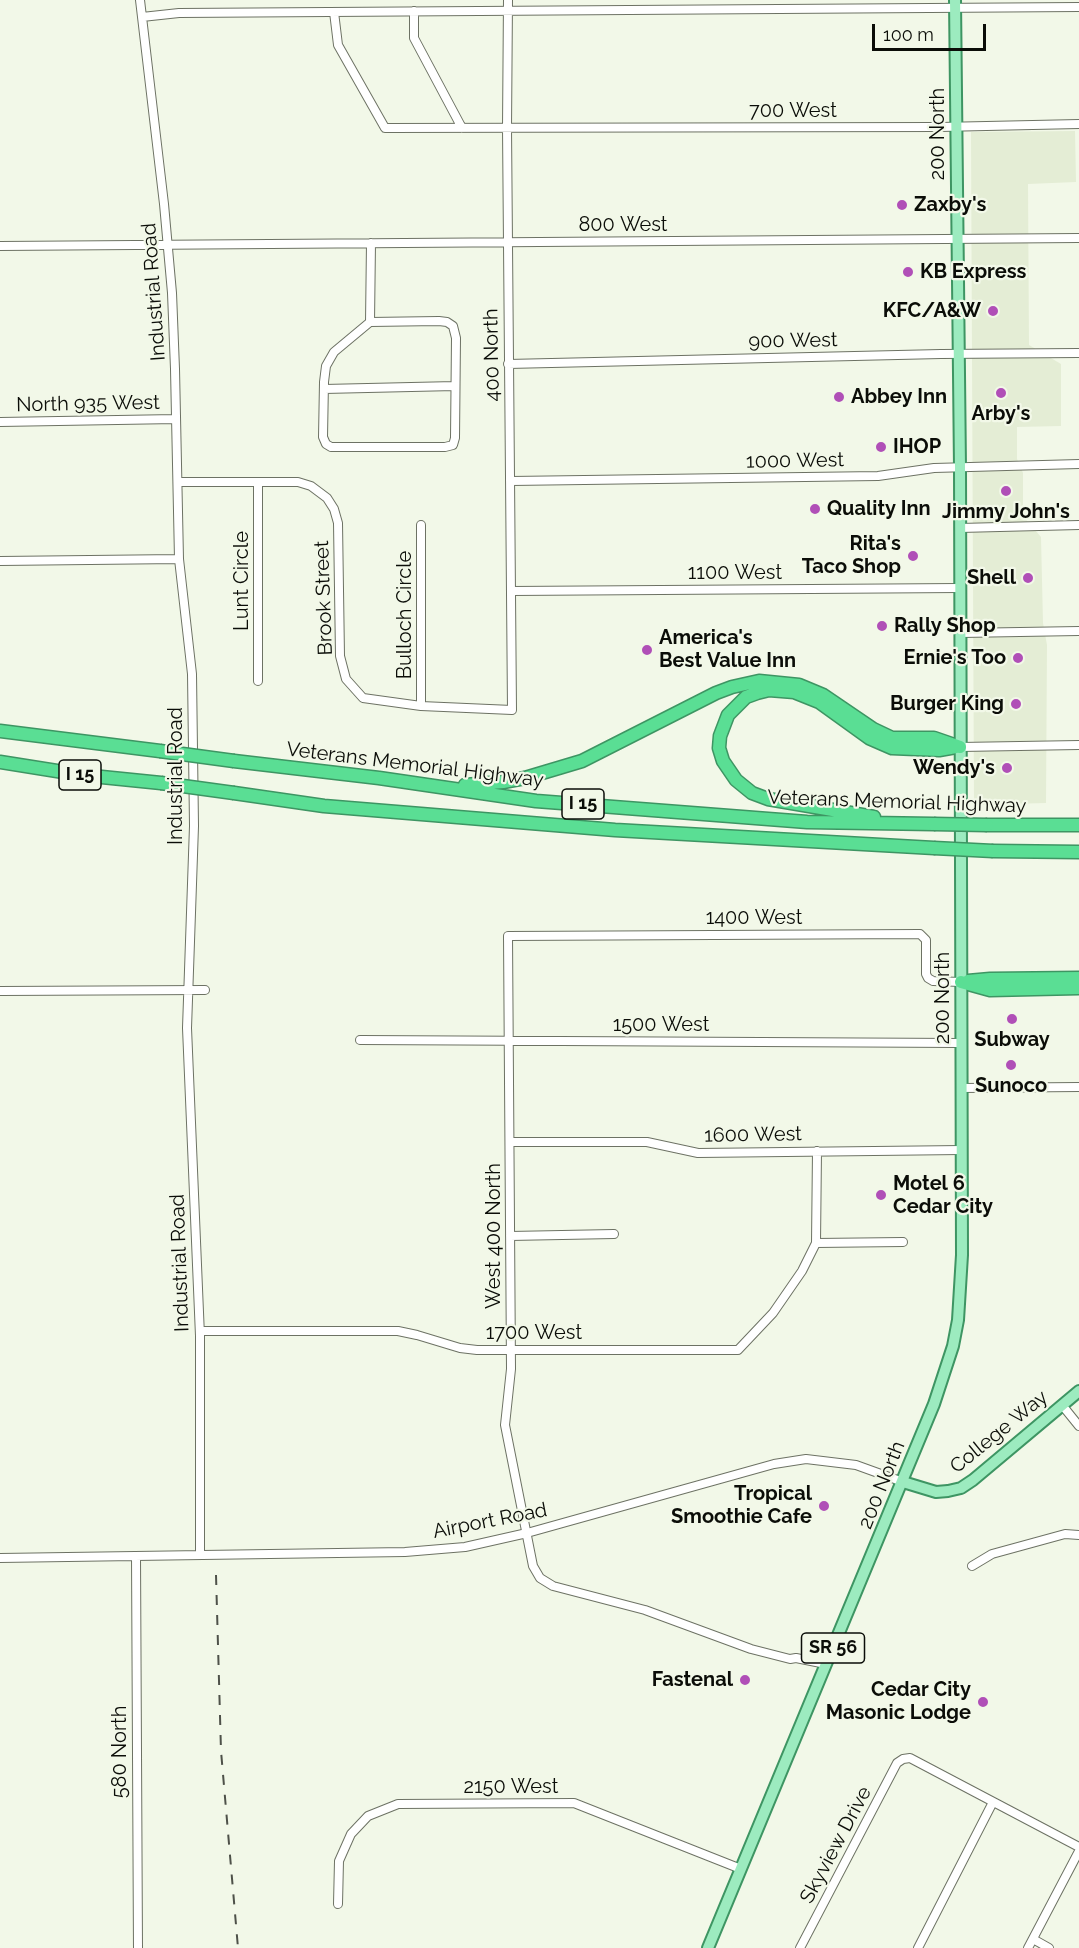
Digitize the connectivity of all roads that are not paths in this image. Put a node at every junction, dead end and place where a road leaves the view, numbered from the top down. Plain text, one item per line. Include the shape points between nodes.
1 (140, 0) edge
2 (508, 0) edge
3 (955, 4) edge
4 (1079, 7) edge
5 (414, 11) junction
6 (508, 11) junction
7 (334, 12) junction
8 (142, 17) junction
9 (1079, 124) edge
10 (955, 127) junction
11 (462, 128) junction
12 (507, 128) junction
13 (1079, 238) edge
14 (957, 239) junction
15 (371, 243) junction
16 (508, 243) junction
17 (168, 244) junction
18 (0, 246) edge
19 (370, 322) junction
20 (1079, 353) edge
21 (958, 354) junction
22 (508, 364) junction
23 (455, 386) junction
24 (324, 389) junction
25 (176, 419) junction
26 (0, 423) edge
27 (1079, 464) edge
28 (960, 468) junction
29 (511, 481) junction
30 (178, 482) junction
31 (258, 482) junction
32 (422, 525) dead end
33 (1079, 525) edge
34 (960, 528) junction
35 (179, 559) junction
36 (0, 561) edge
37 (960, 588) junction
38 (511, 591) junction
39 (1079, 631) edge
40 (961, 633) junction
41 (258, 681) dead end
42 (421, 706) junction
43 (512, 710) joint
44 (0, 731) edge
45 (1079, 745) edge
46 (960, 747) junction
47 (0, 762) edge
48 (379, 778) junction
49 (911, 824) junction
50 (1079, 825) edge
51 (1017, 852) junction
52 (1079, 852) edge
53 (1079, 859) edge
54 (508, 936) joint
55 (1079, 978) edge
56 (961, 982) junction
57 (1079, 988) edge
58 (188, 990) junction
59 (205, 990) dead end
60 (0, 991) edge
61 (360, 1040) dead end
62 (510, 1041) junction
63 (961, 1043) junction
64 (1079, 1087) edge
65 (961, 1088) junction
66 (510, 1142) junction
67 (962, 1150) junction
68 (817, 1151) junction
69 (614, 1234) dead end
70 (510, 1236) junction
71 (903, 1242) dead end
72 (816, 1243) junction
73 (200, 1331) junction
74 (511, 1350) junction
75 (1079, 1390) edge
76 (1062, 1405) junction
77 (1079, 1426) edge
78 (903, 1482) junction
79 (527, 1533) junction
80 (1079, 1535) edge
81 (200, 1555) junction
82 (136, 1556) junction
83 (0, 1558) edge
84 (972, 1566) dead end
85 (826, 1664) junction
86 (993, 1802) junction
87 (1079, 1849) edge
88 (741, 1869) junction
89 (338, 1904) dead end
90 (1033, 1939) junction
91 (138, 1948) edge
92 (708, 1948) edge
93 (800, 1948) edge
94 (918, 1948) edge
95 (1028, 1948) edge
96 (1049, 1948) edge

1 - 8 street, Industrial Road
2 - 6 street, 400 North
3 - 4 street
3 - 6 street
3 - 10 main road, 200 North / SR 56
5 - 6 street
5 - 7 street
5 - 11 street via 414,39
6 - 12 street, 400 North
7 - 8 street via 179,13
7 - 11 street, 700 West via 338,45 386,128
8 - 17 street, Industrial Road
9 - 10 street, 700 West
10 - 12 street, 700 West
10 - 14 main road, 200 North / SR 56
11 - 12 street, 700 West
12 - 16 street, 400 North
13 - 14 street, 800 West
14 - 16 street, 800 West
14 - 21 main road, 200 North / SR 56
15 - 16 street, 800 West
15 - 17 street, 800 West
15 - 19 street
16 - 22 street, 400 North
17 - 18 street, 800 West
17 - 25 street, Industrial Road
19 - 23 street via 447,322 453,326
19 - 24 street via 334,352 326,366
20 - 21 street, 900 West
21 - 22 street, 900 West
21 - 28 main road, 200 North / SR 56
22 - 29 street, 400 North
23 - 24 street
23 - 24 street via 455,438 453,445 445,447 331,447 323,437
25 - 26 street, North 935 West
25 - 30 street, Industrial Road
27 - 28 street, 1000 West
28 - 29 street, 1000 West via 878,476
28 - 34 main road, 200 North / SR 56
29 - 38 street, 400 North
30 - 31 street, Brook Street
30 - 35 street, Industrial Road
31 - 41 street, Lunt Circle
31 - 42 street, Brook Street via 305,484 330,503 338,523 340,656 346,679 363,698
32 - 42 street, Bulloch Circle
33 - 34 street
34 - 37 main road, 200 North / SR 56
35 - 36 street
35 - 58 street, Industrial Road via 191,660 193,739
37 - 38 street, 1100 West
37 - 40 main road, 200 North / SR 56
38 - 43 street, 400 North
39 - 40 street
40 - 46 main road, 200 North / SR 56
42 - 43 street, Brook Street
44 - 48 highway, Veterans Memorial Highway / I 15, bridge
45 - 46 street
46 - 48 highway via 934,738 892,738 823,694 799,685 759,681 716,693 582,761 525,778 480,785
46 - 49 highway via 892,748 869,738 819,702 795,692 757,693 728,715 720,736 723,761 736,780 752,793
46 - 56 main road, 200 North / SR 56
47 - 51 highway, I 15, bridge via 324,806 421,815 626,831
48 - 49 highway, Veterans Memorial Highway / I 15 via 536,801 807,822
49 - 50 highway, Veterans Memorial Highway / I 15, bridge
51 - 52 highway, I 15
51 - 53 highway
54 - 56 street, 1400 West via 920,934 926,940 928,978
54 - 62 street, West 400 North
55 - 56 highway
56 - 57 highway via 990,990
56 - 63 main road, 200 North / SR 56
58 - 59 street
58 - 60 street
58 - 73 street, Industrial Road
61 - 62 street, 1500 West
62 - 63 street, 1500 West
62 - 66 street, West 400 North
63 - 65 main road, 200 North / SR 56
64 - 65 street
65 - 67 main road, 200 North / SR 56
66 - 68 street, 1600 West via 647,1142 698,1153
66 - 70 street, West 400 North
67 - 68 street, 1600 West
67 - 78 main road, 200 North / SR 56 via 963,1255 958,1320 943,1379
68 - 72 street, 1700 West
69 - 70 street
70 - 74 street, West 400 North
71 - 72 street
72 - 74 street, 1700 West via 802,1271 772,1313 738,1350
73 - 74 street, 1700 West via 398,1331 470,1349
73 - 81 street, Industrial Road
74 - 79 street, West 400 North via 506,1435
75 - 76 main road, College Way
76 - 77 street
76 - 78 main road, College Way via 961,1488 936,1492
78 - 79 street, Airport Road via 856,1465 806,1459 774,1464
78 - 85 main road, 200 North / SR 56
79 - 81 street, Airport Road via 465,1547 405,1552
79 - 85 street, West 400 North via 533,1566 540,1578 554,1586 645,1610 751,1649
80 - 84 street via 1065,1534 992,1554
81 - 82 street, Airport Road
82 - 83 street, Airport Road
82 - 91 street, 580 North
85 - 88 main road, 200 North / SR 56
86 - 87 street
86 - 93 street, Skyview Drive via 910,1758 897,1763
86 - 94 street
87 - 90 street
88 - 89 street, 2150 West via 574,1803 398,1804 368,1816 351,1834 339,1861
88 - 92 main road, 200 North / SR 56
90 - 95 street
90 - 96 street

